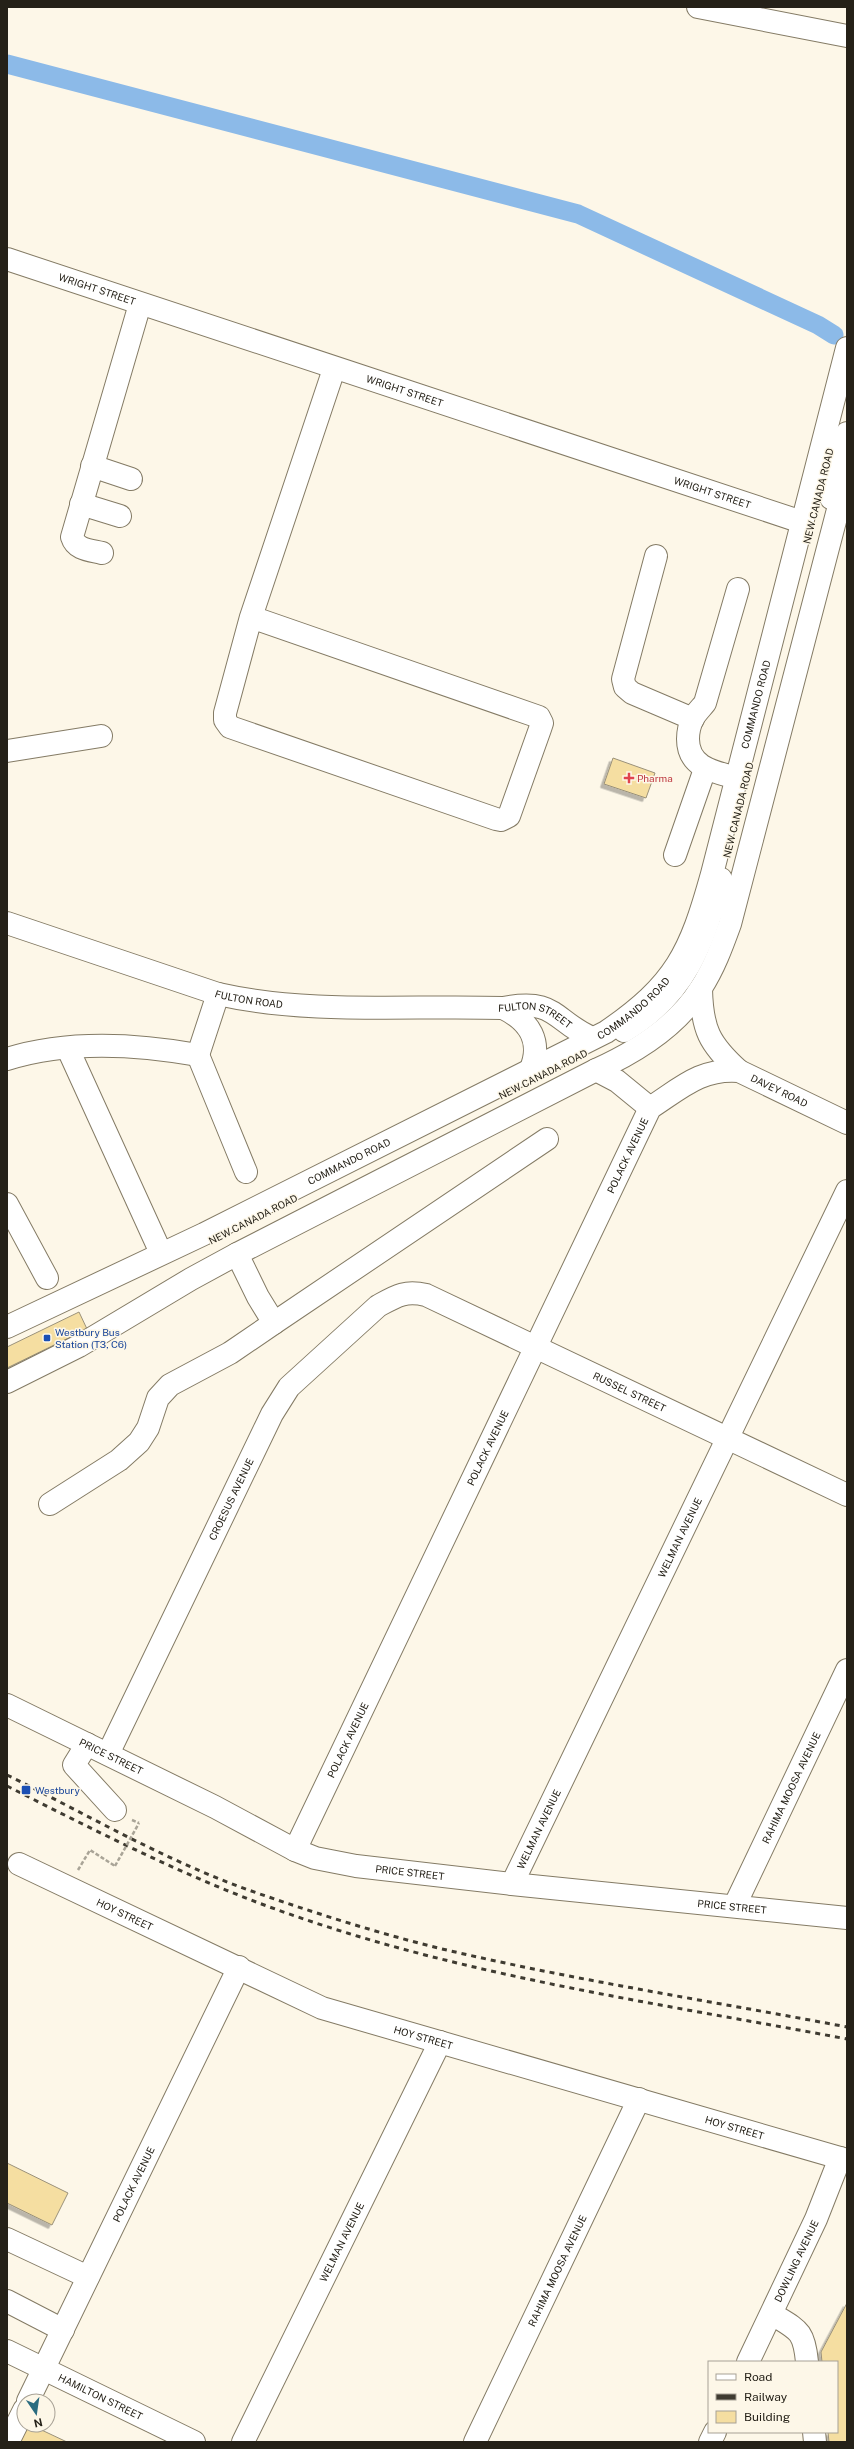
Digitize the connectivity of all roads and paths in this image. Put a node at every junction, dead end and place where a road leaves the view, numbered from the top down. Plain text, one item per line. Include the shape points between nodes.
1 (698, 7) edge
2 (847, 36) edge
3 (7, 259) edge
4 (140, 304) junction
5 (847, 348) edge
6 (334, 369) junction
7 (847, 382) edge
8 (847, 433) edge
9 (92, 466) junction
10 (847, 475) edge
11 (131, 479) dead end
12 (81, 504) junction
13 (120, 516) dead end
14 (802, 522) junction
15 (102, 553) dead end
16 (656, 556) dead end
17 (738, 589) dead end
18 (252, 616) junction
19 (693, 719) junction
20 (101, 736) dead end
21 (7, 751) edge
22 (705, 769) junction
23 (737, 778) junction
24 (675, 855) dead end
25 (7, 923) edge
26 (701, 989) junction
27 (218, 994) junction
28 (503, 1008) junction
29 (592, 1038) junction
30 (68, 1049) junction
31 (198, 1055) junction
32 (7, 1059) edge
33 (596, 1070) junction
34 (530, 1071) junction
35 (739, 1071) junction
36 (709, 1072) joint
37 (650, 1108) junction
38 (847, 1123) edge
39 (547, 1139) dead end
40 (246, 1172) dead end
41 (847, 1191) edge
42 (7, 1204) edge
43 (161, 1253) junction
44 (237, 1254) junction
45 (47, 1278) dead end
46 (411, 1292) joint
47 (274, 1323) junction
48 (7, 1327) edge
49 (7, 1338) edge
50 (537, 1347) junction
51 (7, 1372) edge
52 (7, 1382) edge
53 (727, 1437) junction
54 (847, 1495) edge
55 (50, 1504) dead end
56 (847, 1670) edge
57 (7, 1704) edge
58 (87, 1744) junction
59 (108, 1754) junction
60 (116, 1810) dead end
61 (139, 1823) dead end
62 (90, 1850) dead end
63 (295, 1850) junction
64 (19, 1864) dead end
65 (512, 1884) junction
66 (735, 1905) junction
67 (847, 1918) edge
68 (239, 1967) junction
69 (440, 2042) junction
70 (639, 2099) junction
71 (843, 2159) edge
72 (7, 2239) edge
73 (88, 2277) junction
74 (7, 2301) edge
75 (772, 2314) junction
76 (63, 2330) junction
77 (7, 2351) edge
78 (748, 2361) edge
79 (807, 2361) edge
80 (44, 2369) junction
81 (32, 2393) edge
82 (16, 2426) edge
83 (714, 2433) edge
84 (8, 2442) edge
85 (194, 2442) edge
86 (243, 2442) edge
87 (475, 2442) edge
88 (710, 2442) edge

1 - 2 street
3 - 4 street, WRIGHT STREET
4 - 6 street, WRIGHT STREET
4 - 9 street
5 - 14 street, COMMANDO ROAD
6 - 14 street, WRIGHT STREET
6 - 18 street
7 - 49 street, NEW CANADA ROAD via 709,925 698,952 665,997 630,1027 588,1052 180,1256
8 - 51 street, NEW CANADA ROAD via 721,921 707,961 691,987 658,1021 602,1056 171,1279 83,1334
9 - 11 street
9 - 12 street
10 - 26 street via 730,924 714,966
12 - 13 street
12 - 15 street via 72,536 74,543 79,547
14 - 23 street, COMMANDO ROAD
16 - 19 street via 623,678 625,687 632,693
17 - 19 street via 705,703
18 - 18 street via 225,713 225,720 230,727 496,819 501,820 509,816 540,730 542,723 539,717
19 - 22 street via 688,734 688,748 695,760
20 - 21 street
22 - 23 street
22 - 24 street
23 - 29 street, COMMANDO ROAD via 700,918 681,962 631,1015
25 - 27 street, FULTON ROAD
26 - 33 street via 682,1012 652,1039
26 - 35 street via 701,1014 711,1040
27 - 28 street, FULTON ROAD via 247,1001 298,1006
27 - 31 street
28 - 29 street, FULTON STREET via 529,1004 543,1007 554,1011 574,1028
28 - 34 street, FULTON STREET via 524,1020 530,1030 535,1051
29 - 34 street, COMMANDO ROAD
30 - 31 street via 96,1045
30 - 32 street via 43,1051
30 - 43 street
31 - 40 street
33 - 37 street via 617,1081
33 - 44 street
34 - 43 street, COMMANDO ROAD
35 - 36 street, DAVEY ROAD via 722,1069
35 - 38 street, DAVEY ROAD
36 - 37 street, POLACK AVENUE
37 - 50 street, POLACK AVENUE
39 - 47 street
41 - 53 street, WELMAN AVENUE
42 - 45 street
43 - 48 street, COMMANDO ROAD
44 - 47 street
44 - 52 street via 79,1346
46 - 50 street, RUSSEL STREET via 426,1295
46 - 59 street, CROESUS AVENUE via 378,1306 288,1387 269,1421
47 - 55 street via 230,1354 170,1385 158,1398 148,1428 139,1442 119,1460
50 - 53 street, RUSSEL STREET
50 - 63 street, POLACK AVENUE
53 - 54 street, RUSSEL STREET
53 - 65 street, WELMAN AVENUE
56 - 66 street, RAHIMA MOOSA AVENUE
57 - 58 street, PRICE STREET
58 - 59 street, PRICE STREET
58 - 60 street via 74,1765
59 - 63 street, PRICE STREET
61 - 62 path, bridge via 116,1866
63 - 65 street, PRICE STREET via 339,1863
64 - 68 street, HOY STREET
65 - 66 street, PRICE STREET
66 - 67 street, PRICE STREET
68 - 69 street, HOY STREET via 322,2008
68 - 73 street, POLACK AVENUE
69 - 70 street, HOY STREET
69 - 86 street, WELMAN AVENUE
70 - 71 street, HOY STREET
70 - 87 street, RAHIMA MOOSA AVENUE
71 - 75 street, DOWLING AVENUE
72 - 73 street
73 - 76 street, POLACK AVENUE
74 - 76 street
75 - 78 street, DOWLING AVENUE
75 - 79 street via 801,2334 805,2341
76 - 80 street, POLACK AVENUE
77 - 80 street, HAMILTON STREET
80 - 81 street, POLACK AVENUE
80 - 85 street, HAMILTON STREET
82 - 84 street
83 - 88 street

